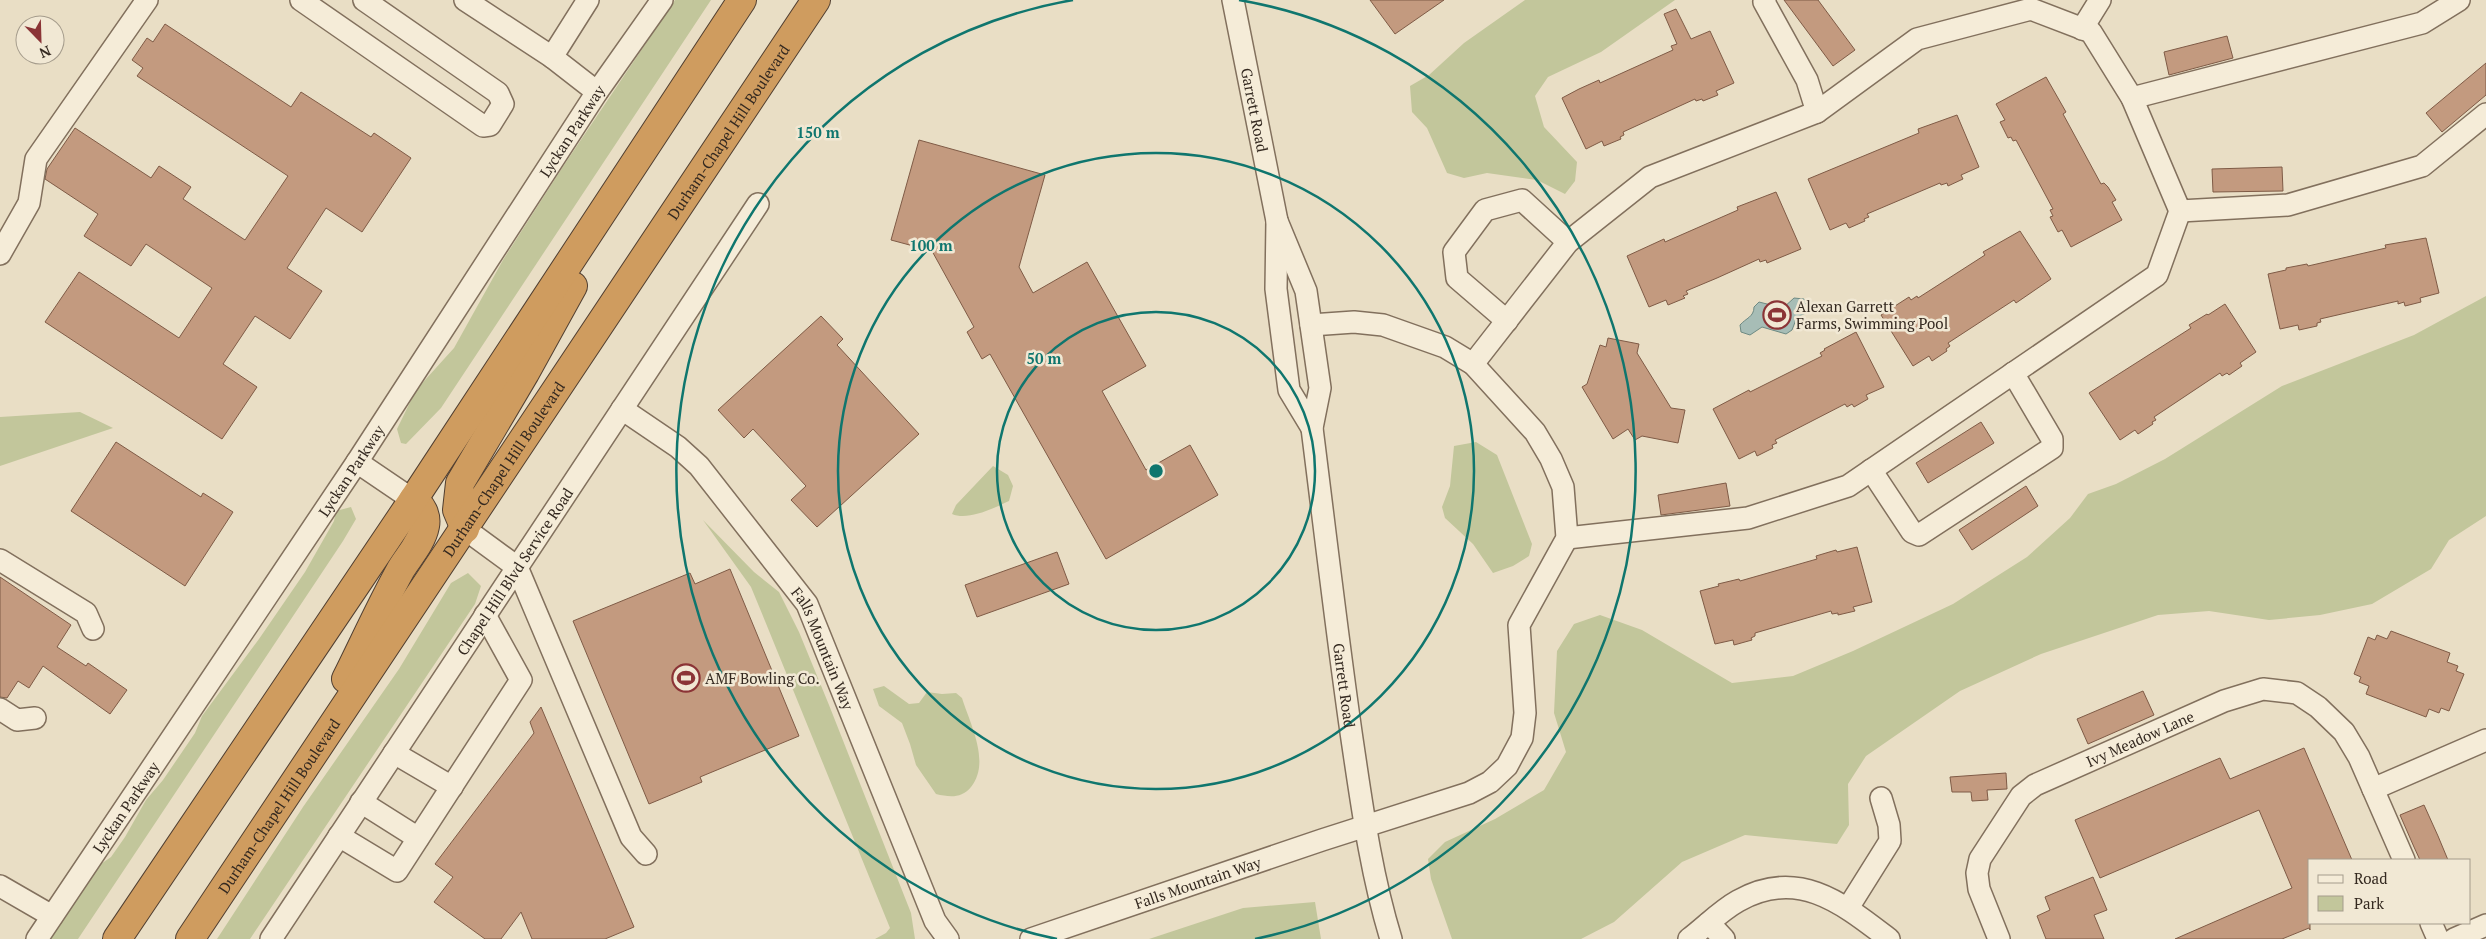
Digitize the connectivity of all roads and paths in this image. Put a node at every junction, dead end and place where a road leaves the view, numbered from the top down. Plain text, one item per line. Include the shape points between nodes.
1 (147, 0) edge
2 (301, 0) edge
3 (364, 0) edge
4 (465, 0) edge
5 (588, 0) edge
6 (662, 0) edge
7 (742, 0) edge
8 (816, 0) edge
9 (1233, 0) edge
10 (1765, 0) edge
11 (2100, 0) edge
12 (2460, 0) edge
13 (2082, 28) junction
14 (552, 57) junction
15 (597, 92) junction
16 (2132, 98) junction
17 (1817, 112) junction
18 (2486, 114) edge
19 (634, 164) junction
20 (758, 204) dead end
21 (2180, 211) junction
22 (1277, 221) junction
23 (1568, 242) junction
24 (0, 254) edge
25 (1507, 321) junction
26 (1311, 325) junction
27 (1473, 364) junction
28 (2014, 373) junction
29 (622, 409) junction
30 (1312, 428) junction
31 (357, 462) junction
32 (1871, 470) junction
33 (413, 500) junction
34 (465, 529) junction
35 (1567, 538) junction
36 (0, 560) edge
37 (517, 567) junction
38 (485, 615) junction
39 (92, 629) dead end
40 (0, 709) edge
41 (35, 718) dead end
42 (2486, 740) edge
43 (394, 753) junction
44 (296, 780) junction
45 (452, 787) junction
46 (2373, 789) junction
47 (1881, 798) dead end
48 (361, 802) junction
49 (1365, 828) junction
50 (339, 836) junction
51 (418, 838) junction
52 (646, 854) dead end
53 (2404, 859) edge
54 (0, 886) edge
55 (1848, 908) junction
56 (52, 916) junction
57 (1710, 923) junction
58 (2431, 924) edge
59 (2486, 925) edge
60 (37, 939) edge
61 (117, 939) edge
62 (190, 939) edge
63 (271, 939) edge
64 (948, 939) edge
65 (1031, 939) edge
66 (1391, 939) edge
67 (1689, 939) edge
68 (1724, 939) edge
69 (1889, 939) edge
70 (1999, 939) edge
71 (2438, 939) edge
72 (2454, 939) edge

1 - 24 street via 36,159 29,203
2 - 3 street via 483,126 490,125 503,104 498,93
4 - 14 street
5 - 14 street
6 - 15 street, Lyckan Parkway
7 - 19 highway
8 - 34 highway, Durham-Chapel Hill Boulevard
9 - 22 street, Garrett Road
10 - 17 street via 1807,80
11 - 13 street
12 - 16 street via 2422,23
13 - 16 street via 2091,32
13 - 17 street via 2031,9 1917,39
14 - 15 street
15 - 31 street, Lyckan Parkway
16 - 21 street
17 - 23 street via 1650,177
18 - 21 street via 2422,166 2288,205
19 - 33 highway
19 - 34 highway via 561,308 460,483 457,510
20 - 29 street, Chapel Hill Blvd Service Road
21 - 28 street via 2157,275
22 - 26 street, Garrett Road via 1306,291
22 - 30 street, Garrett Road via 1276,290 1289,390
23 - 25 street
23 - 25 street via 1522,200 1485,210 1454,252 1457,278
25 - 27 street
26 - 27 street via 1354,322 1383,325 1445,347
26 - 30 street, Garrett Road via 1320,388
27 - 35 street via 1535,432 1551,459 1563,487
28 - 32 street
28 - 32 street via 2052,439 2052,448 1919,535 1912,532
29 - 37 street, Chapel Hill Blvd Service Road
29 - 64 street, Falls Mountain Way via 678,447 699,466 807,604 936,921
30 - 49 street, Garrett Road
31 - 33 street
31 - 56 street, Lyckan Parkway
32 - 35 street via 1848,486 1748,518
33 - 44 highway via 423,509 426,520 421,537 401,570
33 - 61 highway
34 - 37 street
34 - 44 highway, Durham-Chapel Hill Boulevard
35 - 49 street, Falls Mountain Way via 1519,626 1525,724 1522,738 1507,766 1490,782 1469,793
36 - 39 street via 86,613
37 - 38 street, Chapel Hill Blvd Service Road
37 - 52 street via 631,837
38 - 43 street, Chapel Hill Blvd Service Road
38 - 45 street via 521,680
40 - 41 street via 17,720
42 - 46 street
43 - 45 street
43 - 48 street, Chapel Hill Blvd Service Road
44 - 62 highway, Durham-Chapel Hill Boulevard
45 - 51 street
46 - 53 street, Ivy Meadow Lane
46 - 70 street, Ivy Meadow Lane via 2344,732 2318,706 2297,693 2263,689 2224,701 2035,785 2021,796 1980,859 1977,873 1979,888
47 - 55 street via 1890,841
48 - 50 street, Chapel Hill Blvd Service Road
48 - 51 street
49 - 65 street, Falls Mountain Way
49 - 66 street, Garrett Road
50 - 51 street via 397,872
50 - 63 street, Chapel Hill Blvd Service Road
54 - 56 street
55 - 57 street via 1812,890 1783,888 1750,895
55 - 69 street
56 - 60 street, Lyckan Parkway
57 - 67 street
57 - 68 street
58 - 71 street
59 - 72 street

